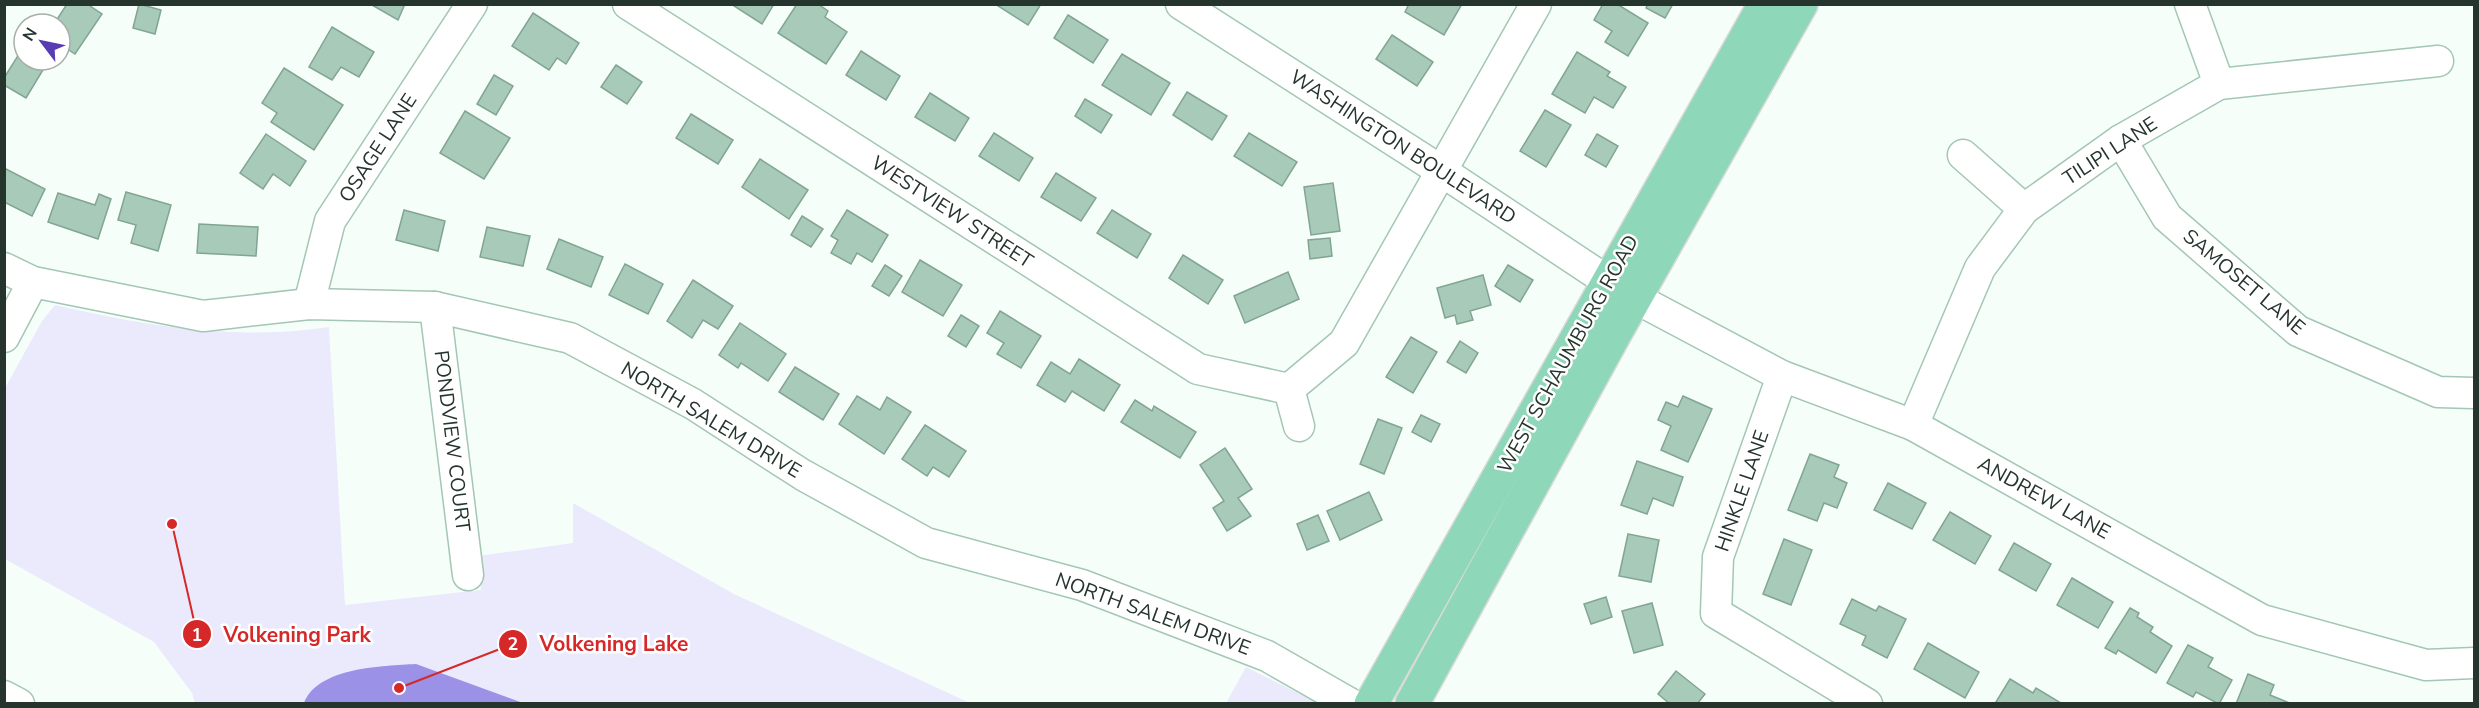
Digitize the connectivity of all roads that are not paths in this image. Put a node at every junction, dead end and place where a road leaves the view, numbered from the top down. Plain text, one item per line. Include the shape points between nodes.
1 (472, 4) edge
2 (628, 4) edge
3 (1181, 4) edge
4 (1536, 4) edge
5 (1765, 4) edge
6 (1801, 4) edge
7 (2190, 4) edge
8 (2438, 61) dead end
9 (2219, 84) junction
10 (2121, 140) junction
11 (1963, 155) dead end
12 (1443, 172) junction
13 (2024, 209) junction
14 (4, 268) edge
15 (33, 282) junction
16 (1622, 291) junction
17 (309, 304) junction
18 (435, 306) junction
19 (4, 337) edge
20 (1782, 376) junction
21 (1289, 389) junction
22 (2475, 393) edge
23 (1914, 425) junction
24 (1299, 426) dead end
25 (468, 575) dead end
26 (2475, 663) edge
27 (4, 696) edge
28 (19, 704) edge
29 (1351, 704) edge
30 (1371, 704) edge
31 (1412, 704) edge
32 (1867, 704) edge

1 - 17 street, OSAGE LANE via 330,221
2 - 21 street, WESTVIEW STREET via 1198,369
3 - 12 street, WASHINGTON BOULEVARD
4 - 12 street
5 - 16 main road, WEST SCHAUMBURG ROAD
6 - 16 main road, WEST SCHAUMBURG ROAD
7 - 9 street
8 - 9 street, TILIPI LANE
9 - 10 street, TILIPI LANE
10 - 13 street, TILIPI LANE
10 - 22 street, SAMOSET LANE via 2167,217 2298,331 2438,392
11 - 13 street
12 - 16 street, WASHINGTON BOULEVARD
12 - 21 street via 1344,343
13 - 23 street, TILIPI LANE via 1980,268
14 - 15 street, NORTH SALEM DRIVE
15 - 17 street, NORTH SALEM DRIVE via 203,316
15 - 19 street
16 - 20 street, ANDREW LANE
16 - 30 main road, WEST SCHAUMBURG ROAD
16 - 31 main road, WEST SCHAUMBURG ROAD
17 - 18 street, NORTH SALEM DRIVE
18 - 25 street, PONDVIEW COURT
18 - 29 street, NORTH SALEM DRIVE via 570,338 693,404 803,475 926,543 1082,585 1267,656
20 - 23 street, ANDREW LANE
20 - 32 street, HINKLE LANE via 1718,557 1716,613
21 - 24 street
23 - 26 street, ANDREW LANE via 2262,620 2426,665
27 - 28 street

